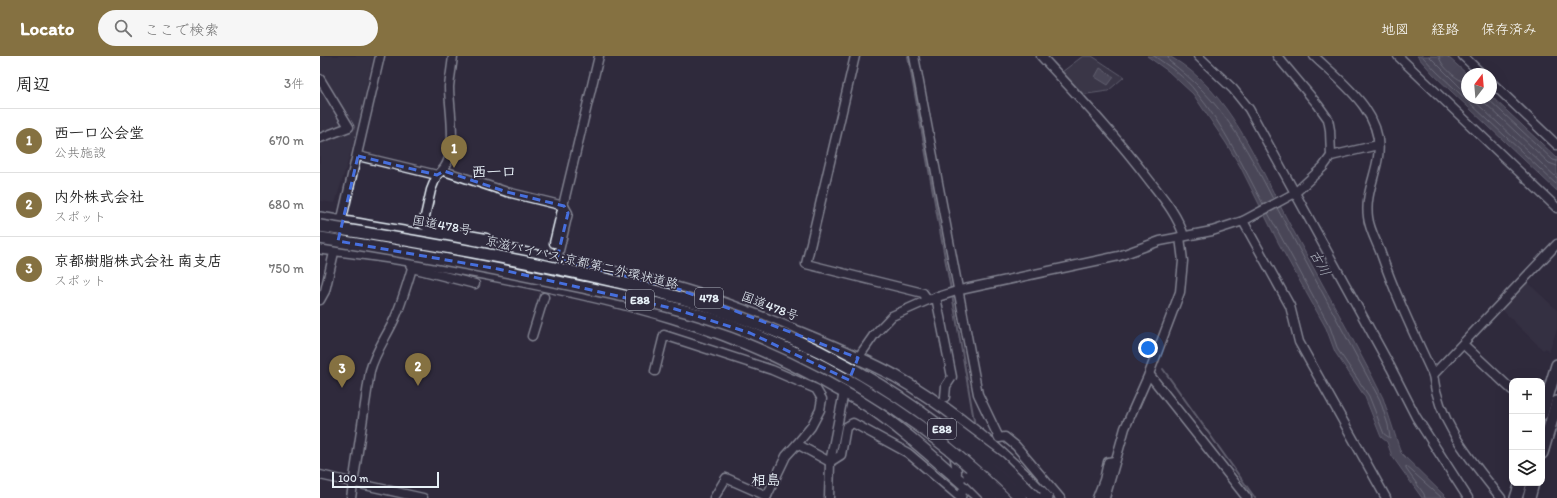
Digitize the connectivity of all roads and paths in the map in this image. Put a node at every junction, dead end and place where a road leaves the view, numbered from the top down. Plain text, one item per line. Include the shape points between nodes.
1 (380, 56) edge
2 (453, 56) edge
3 (599, 56) edge
4 (855, 56) edge
5 (914, 56) edge
6 (1041, 56) edge
7 (1198, 56) edge
8 (1277, 56) edge
9 (1314, 56) edge
10 (1398, 56) edge
11 (1463, 56) edge
12 (1476, 68) edge
13 (320, 79) edge
14 (1497, 88) edge
15 (349, 127) junction
16 (363, 131) junction
17 (320, 138) edge
18 (1557, 144) edge
19 (1378, 145) junction
20 (358, 156) junction
21 (1331, 156) junction
22 (440, 173) junction
23 (1292, 194) junction
24 (564, 206) junction
25 (1557, 208) edge
26 (320, 218) edge
27 (1244, 220) junction
28 (342, 222) junction
29 (320, 226) edge
30 (1182, 236) junction
31 (320, 238) edge
32 (486, 238) dead end
33 (554, 244) tunnel mouth
34 (1557, 244) edge
35 (320, 248) edge
36 (335, 249) junction
37 (557, 259) junction
38 (409, 264) junction
39 (475, 284) dead end
40 (960, 290) junction
41 (544, 297) tunnel mouth
42 (934, 298) junction
43 (320, 300) edge
44 (532, 336) dead end
45 (1463, 344) junction
46 (858, 358) junction
47 (1557, 365) edge
48 (655, 371) dead end
49 (855, 371) junction
50 (1150, 374) junction
51 (1433, 374) junction
52 (1509, 387) edge
53 (844, 392) junction
54 (945, 397) dead end
55 (1557, 402) edge
56 (1545, 404) edge
57 (948, 417) dead end
58 (934, 437) junction
59 (797, 444) junction
60 (1543, 450) edge
61 (1115, 461) junction
62 (830, 462) junction
63 (957, 472) dead end
64 (320, 475) edge
65 (353, 482) junction
66 (1520, 486) edge
67 (1532, 486) edge
68 (962, 492) dead end
69 (1466, 494) edge
70 (766, 497) edge
71 (1515, 497) edge
72 (351, 498) edge
73 (423, 498) edge
74 (714, 498) edge
75 (829, 498) edge
76 (980, 498) edge
77 (991, 498) edge
78 (1004, 498) edge
79 (1021, 498) edge
80 (1036, 498) edge
81 (1047, 498) edge
82 (1060, 498) edge
83 (1097, 498) edge
84 (1105, 498) edge
85 (1247, 498) edge
86 (1386, 498) edge
87 (1474, 498) edge
88 (1501, 498) edge
89 (1529, 498) edge

1 - 16 street
2 - 22 street via 449,86 451,154
3 - 24 street
4 - 42 street via 806,264 923,293
5 - 40 street
6 - 30 street via 1095,113 1143,171 1175,214
7 - 23 street via 1233,89 1249,109
8 - 21 street via 1328,119
9 - 19 street via 1362,103 1373,123
10 - 25 street
11 - 12 street
13 - 15 street
14 - 18 street
15 - 16 street
15 - 17 street
16 - 20 street
19 - 21 street
19 - 51 street via 1378,158 1367,203 1368,218 1394,291
20 - 22 street
20 - 28 street
21 - 23 street via 1323,167
22 - 24 street
22 - 32 street via 431,190 423,225
23 - 27 street
23 - 69 street via 1416,417
24 - 33 street
24 - 37 street via 568,213
26 - 28 highway, 国道478号 / 478
27 - 30 street via 1212,231
27 - 86 street via 1290,306 1299,342
28 - 36 street
28 - 37 highway, 国道478号 / 478
29 - 49 highway, 京滋バイパス;京都第二外環状道路 / E88, bridge via 508,258 678,297 787,336
30 - 40 street via 1119,256
30 - 50 street via 1184,261 1180,292
31 - 58 highway, 京滋バイパス;京都第二外環状道路 / E88, bridge via 560,282 661,305 713,320 829,369 877,397
34 - 45 street
35 - 36 highway, 478
36 - 38 highway, 478
36 - 43 street via 325,291
37 - 46 highway, 国道478号 / 478 via 698,295 762,318
38 - 39 street
38 - 53 highway, 478 via 540,284 689,321 757,348
38 - 65 street via 395,319 372,364
40 - 42 street
40 - 82 street via 978,394 999,438 1005,437 1016,446
41 - 44 street
42 - 46 street via 892,316 874,335
42 - 54 street via 952,377 946,386
45 - 51 street
45 - 52 street
46 - 53 street
46 - 81 highway, 国道478号 / 478 via 894,376 951,412 1002,453
47 - 56 highway
48 - 59 street via 664,335 753,363 814,387 822,396 820,410 811,427
49 - 79 highway, 京滋バイパス;京都第二外環状道路 / E88, bridge via 941,427
49 - 80 highway, bridge via 917,405 964,436 1000,462
50 - 61 street via 1125,428
50 - 85 street
51 - 88 street via 1436,394 1456,439
53 - 62 street
53 - 76 highway, 478 via 919,446
55 - 60 highway
57 - 63 street
58 - 77 highway, bridge via 947,456
58 - 78 highway, 京滋バイパス;京都第二外環状道路 / E88, bridge
59 - 62 street
59 - 70 street via 786,456
61 - 83 street via 1108,462
61 - 84 street
62 - 68 street via 840,455 846,427 854,423 908,453 961,498
62 - 75 street
64 - 65 street
65 - 72 street
65 - 73 street
66 - 71 highway
67 - 89 highway
69 - 87 street via 1470,492
70 - 74 street via 726,478

